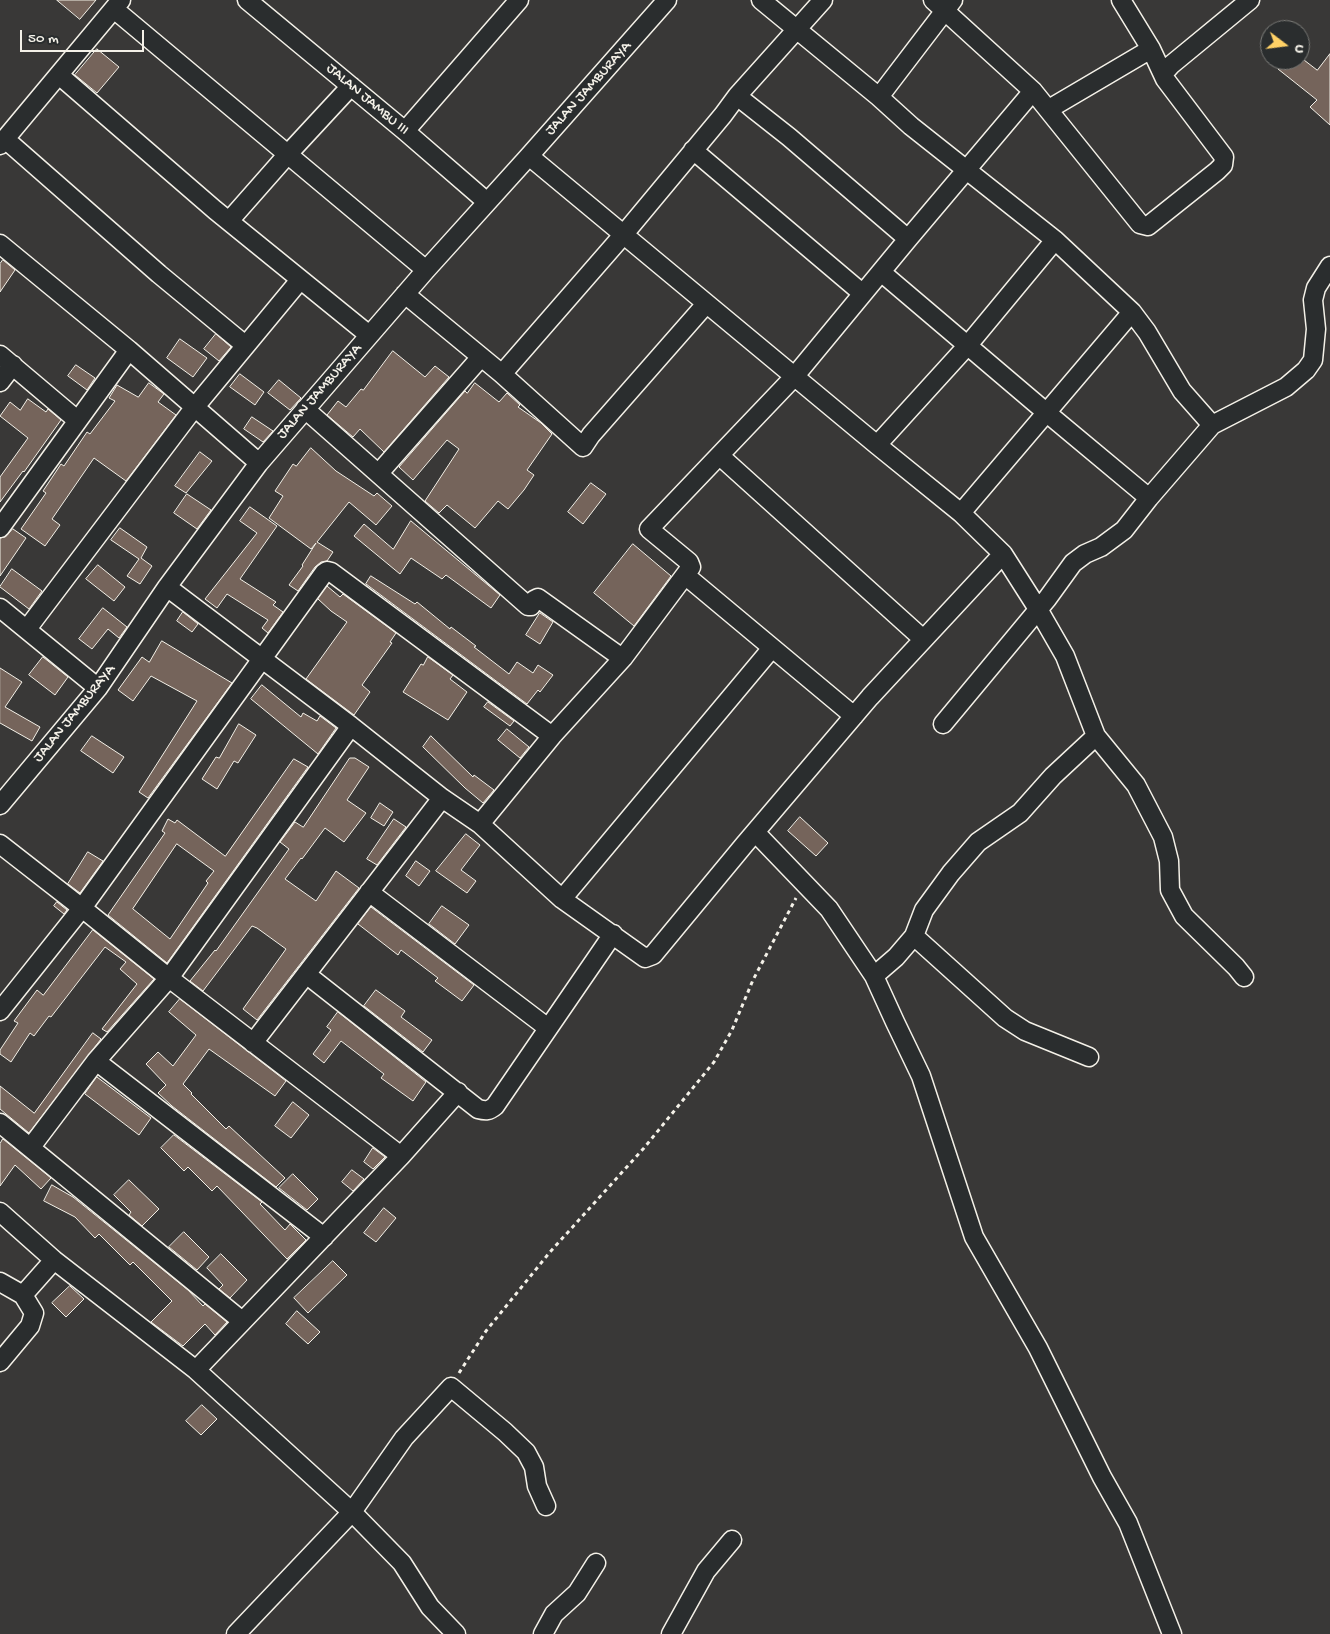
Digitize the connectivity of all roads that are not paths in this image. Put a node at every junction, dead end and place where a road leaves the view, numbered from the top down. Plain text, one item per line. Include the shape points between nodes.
1 (247, 0) edge
2 (519, 0) edge
3 (761, 0) edge
4 (823, 0) edge
5 (1121, 0) edge
6 (1250, 0) edge
7 (658, 3) edge
8 (944, 3) edge
9 (118, 4) edge
10 (796, 30) junction
11 (1151, 49) junction
12 (1163, 74) junction
13 (60, 75) junction
14 (351, 86) junction
15 (1033, 91) junction
16 (737, 96) junction
17 (880, 97) junction
18 (1050, 109) junction
19 (405, 131) junction
20 (3, 142) edge
21 (694, 150) junction
22 (288, 154) junction
23 (529, 156) junction
24 (965, 171) junction
25 (487, 202) junction
26 (229, 221) junction
27 (624, 234) junction
28 (908, 239) junction
29 (1055, 240) junction
30 (0, 244) edge
31 (1330, 266) edge
32 (426, 270) junction
33 (881, 272) junction
34 (300, 280) junction
35 (862, 293) junction
36 (405, 294) junction
37 (706, 304) junction
38 (1132, 312) junction
39 (369, 335) junction
40 (245, 345) junction
41 (968, 345) junction
42 (129, 350) junction
43 (481, 357) junction
44 (7, 360) edge
45 (502, 374) junction
46 (794, 377) junction
47 (0, 382) edge
48 (194, 408) junction
49 (305, 409) junction
50 (1047, 413) junction
51 (77, 420) junction
52 (1212, 425) junction
53 (877, 445) junction
54 (720, 456) junction
55 (259, 463) junction
56 (379, 473) junction
57 (1149, 498) junction
58 (961, 513) junction
59 (0, 528) edge
60 (1003, 554) junction
61 (685, 575) junction
62 (167, 587) junction
63 (0, 608) edge
64 (1038, 609) junction
65 (27, 629) junction
66 (923, 639) junction
67 (772, 648) junction
68 (622, 658) junction
69 (261, 659) junction
70 (98, 688) junction
71 (854, 716) junction
72 (943, 724) dead end
73 (351, 726) junction
74 (552, 736) junction
75 (1096, 736) junction
76 (442, 798) junction
77 (0, 805) edge
78 (480, 824) junction
79 (755, 832) junction
80 (0, 844) edge
81 (369, 892) junction
82 (562, 900) junction
83 (82, 908) junction
84 (613, 934) junction
85 (914, 936) junction
86 (306, 974) junction
87 (874, 976) junction
88 (1244, 977) dead end
89 (169, 978) junction
90 (0, 1011) edge
91 (548, 1028) junction
92 (254, 1043) junction
93 (1089, 1057) dead end
94 (96, 1061) junction
95 (458, 1092) junction
96 (0, 1123) edge
97 (31, 1147) junction
98 (402, 1156) junction
99 (0, 1212) edge
100 (324, 1237) junction
101 (54, 1260) junction
102 (0, 1282) edge
103 (23, 1295) junction
104 (242, 1321) junction
105 (0, 1362) edge
106 (196, 1370) junction
107 (546, 1506) dead end
108 (352, 1512) junction
109 (732, 1540) dead end
110 (596, 1563) dead end
111 (236, 1634) edge
112 (456, 1634) edge
113 (543, 1634) edge
114 (671, 1634) edge
115 (1172, 1634) edge

1 - 14 street, JALAN JAMBU III
2 - 19 street
3 - 10 street
4 - 10 street
5 - 11 street
6 - 12 street
7 - 23 street, JALAN JAMBURAYA
8 - 15 street
8 - 17 street
9 - 13 street
9 - 22 street
10 - 16 street
10 - 17 street
11 - 12 street
11 - 18 street
12 - 18 street via 1224,157 1223,165 1217,171 1148,226 1140,224
13 - 20 street
13 - 26 street
14 - 19 street, JALAN JAMBU III
14 - 22 street
15 - 18 street
15 - 24 street
16 - 21 street
16 - 28 street
17 - 24 street
19 - 25 street, JALAN JAMBU III
20 - 40 street
21 - 27 street
21 - 35 street
22 - 26 street
22 - 32 street
23 - 25 street, JALAN JAMBURAYA
23 - 27 street
24 - 28 street
24 - 29 street
25 - 32 street, JALAN JAMBURAYA
26 - 34 street
27 - 37 street
27 - 45 street
28 - 33 street
29 - 38 street
29 - 41 street
30 - 42 street
31 - 52 street via 1312,300 1316,329 1312,360 1306,370 1286,387
32 - 36 street, JALAN JAMBURAYA
33 - 35 street
33 - 41 street
34 - 39 street
34 - 40 street
35 - 46 street
36 - 39 street, JALAN JAMBURAYA
36 - 43 street
37 - 45 street via 584,447
37 - 46 street
38 - 50 street
38 - 52 street via 1182,392
39 - 49 street, JALAN JAMBURAYA
40 - 48 street
41 - 50 street
41 - 53 street
42 - 48 street
42 - 51 street
43 - 45 street
43 - 56 street
44 - 47 street
44 - 51 street
46 - 53 street
46 - 54 street
48 - 55 street
48 - 65 street
49 - 55 street, JALAN JAMBURAYA
49 - 56 street
50 - 57 street
50 - 58 street
51 - 59 street
52 - 57 street
53 - 58 street
54 - 61 street via 649,529 689,562 691,567
54 - 66 street
55 - 62 street, JALAN JAMBURAYA
56 - 68 street via 528,606 538,598
57 - 64 street via 1124,530 1073,563
58 - 60 street
60 - 64 street
60 - 66 street
61 - 67 street
61 - 68 street
62 - 69 street
62 - 70 street, JALAN JAMBURAYA
63 - 65 street
64 - 72 street
64 - 75 street via 1065,656
65 - 70 street
66 - 71 street
67 - 71 street
67 - 82 street
68 - 74 street
69 - 73 street
69 - 74 street via 324,573 331,572
69 - 83 street
70 - 77 street, JALAN JAMBURAYA
71 - 79 street
73 - 76 street
73 - 89 street
74 - 78 street
75 - 85 street via 1053,776 1020,813 978,842 924,910
75 - 88 street via 1136,785 1163,837 1169,861 1170,890 1184,916
76 - 78 street
76 - 81 street
78 - 82 street
79 - 84 street via 653,955 645,958
79 - 87 street via 829,909
80 - 83 street
81 - 86 street
81 - 91 street
82 - 84 street
83 - 89 street
83 - 90 street
84 - 91 street
85 - 87 street
85 - 93 street via 1005,1018 1025,1031
86 - 92 street
86 - 95 street
87 - 115 street via 921,1076 974,1237 1038,1348 1128,1524
89 - 92 street
89 - 94 street
91 - 95 street via 495,1106 485,1111 478,1109
92 - 98 street
94 - 97 street
94 - 100 street
95 - 98 street
96 - 97 street
97 - 104 street
98 - 100 street
99 - 101 street
100 - 104 street
101 - 103 street
101 - 106 street
102 - 103 street
103 - 105 street via 34,1313 33,1319
104 - 106 street
106 - 108 street
107 - 108 street via 526,1452 451,1387 404,1438
108 - 111 street
108 - 112 street via 402,1563 430,1607
109 - 114 street via 706,1571
110 - 113 street via 577,1594 554,1614

